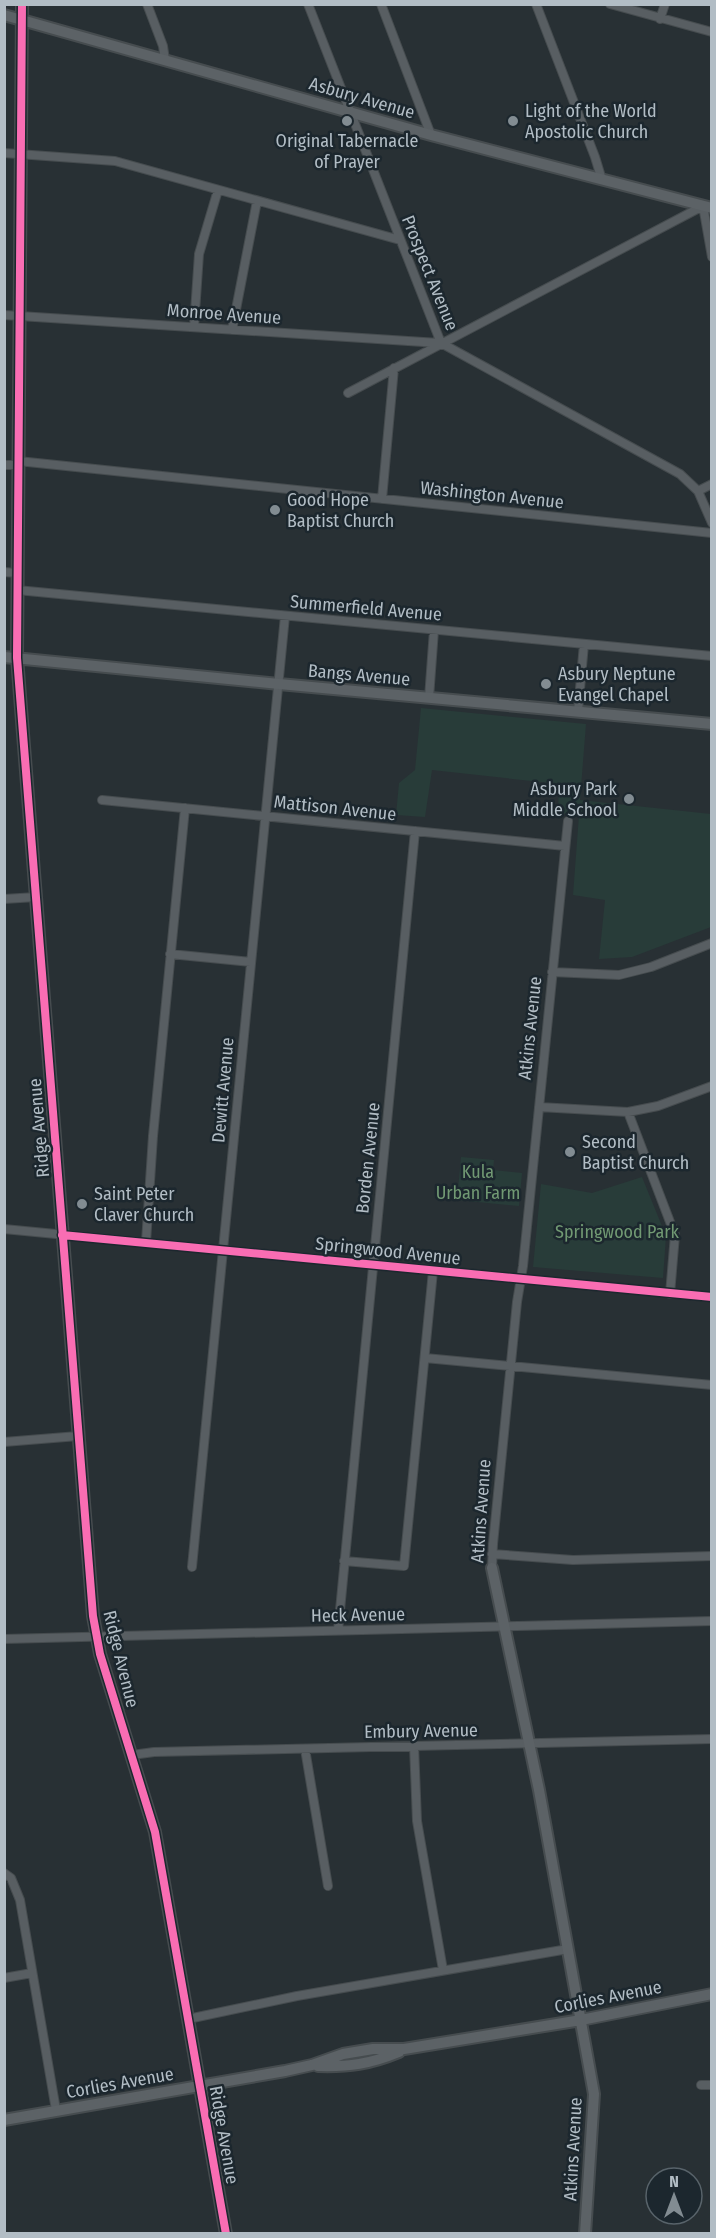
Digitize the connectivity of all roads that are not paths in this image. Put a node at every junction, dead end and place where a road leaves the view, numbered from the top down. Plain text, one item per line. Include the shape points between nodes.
1 (22, 4) edge
2 (147, 4) edge
3 (308, 4) edge
4 (381, 4) edge
5 (536, 4) edge
6 (610, 4) edge
7 (665, 4) edge
8 (4, 15) edge
9 (660, 19) junction
10 (22, 20) junction
11 (711, 32) edge
12 (165, 60) junction
13 (349, 111) junction
14 (431, 135) junction
15 (4, 153) edge
16 (20, 154) junction
17 (602, 180) junction
18 (218, 190) junction
19 (257, 201) junction
20 (707, 207) edge
21 (400, 240) junction
22 (711, 257) edge
23 (4, 315) edge
24 (19, 315) junction
25 (194, 327) junction
26 (232, 330) junction
27 (441, 343) junction
28 (394, 368) junction
29 (348, 393) dead end
30 (18, 463) junction
31 (4, 465) edge
32 (711, 484) edge
33 (698, 491) junction
34 (382, 499) junction
35 (711, 523) edge
36 (711, 533) edge
37 (4, 572) edge
38 (17, 573) junction
39 (17, 590) junction
40 (285, 616) junction
41 (434, 630) junction
42 (584, 644) junction
43 (711, 656) edge
44 (4, 657) edge
45 (17, 658) junction
46 (279, 684) junction
47 (429, 698) junction
48 (578, 711) junction
49 (711, 724) edge
50 (102, 800) dead end
51 (185, 808) junction
52 (266, 816) junction
53 (568, 821) dead end
54 (415, 831) junction
55 (565, 846) junction
56 (36, 897) junction
57 (4, 899) edge
58 (711, 943) edge
59 (170, 954) junction
60 (251, 962) junction
61 (552, 972) junction
62 (711, 1086) edge
63 (539, 1107) junction
64 (628, 1112) junction
65 (4, 1229) edge
66 (62, 1234) junction
67 (146, 1242) junction
68 (223, 1250) junction
69 (372, 1265) junction
70 (433, 1271) junction
71 (521, 1279) junction
72 (670, 1293) junction
73 (711, 1298) edge
74 (425, 1358) junction
75 (510, 1365) junction
76 (711, 1385) edge
77 (78, 1436) junction
78 (4, 1442) edge
79 (492, 1554) junction
80 (711, 1556) edge
81 (344, 1561) junction
82 (192, 1567) dead end
83 (492, 1568) joint
84 (711, 1621) edge
85 (504, 1627) junction
86 (338, 1631) junction
87 (97, 1636) junction
88 (4, 1639) edge
89 (711, 1739) edge
90 (529, 1744) junction
91 (414, 1745) junction
92 (305, 1749) junction
93 (132, 1755) junction
94 (4, 1873) edge
95 (328, 1886) dead end
96 (568, 1949) junction
97 (443, 1970) junction
98 (32, 1972) junction
99 (4, 1978) edge
100 (711, 1994) edge
101 (188, 2019) junction
102 (581, 2020) junction
103 (200, 2085) junction
104 (701, 2085) dead end
105 (711, 2085) edge
106 (56, 2110) junction
107 (4, 2120) edge
108 (226, 2234) edge
109 (585, 2234) edge

1 - 10 street, Ridge Avenue
2 - 12 street
3 - 13 street, Prospect Avenue
4 - 14 street
5 - 17 street
6 - 9 street
7 - 9 street
8 - 10 street, Asbury Avenue
9 - 11 street
10 - 12 street, Asbury Avenue
10 - 16 street, Ridge Avenue
12 - 13 street, Asbury Avenue
13 - 14 street, Asbury Avenue
13 - 21 street, Prospect Avenue
14 - 17 street, Asbury Avenue
15 - 16 street
16 - 18 street via 115,161
16 - 24 street, Ridge Avenue
17 - 20 street, Asbury Avenue
18 - 19 street
18 - 25 street via 199,254
19 - 21 street
19 - 26 street
20 - 22 street
20 - 27 street
21 - 27 street, Prospect Avenue
23 - 24 street, Monroe Avenue
24 - 25 street, Monroe Avenue
24 - 30 street, Ridge Avenue
25 - 26 street, Monroe Avenue
26 - 27 street, Monroe Avenue
27 - 28 street
27 - 33 street, Prospect Avenue via 680,474
28 - 29 street
28 - 34 street
30 - 31 street, Washington Avenue
30 - 34 street, Washington Avenue
30 - 38 street, Ridge Avenue
32 - 33 street
33 - 35 street, Prospect Avenue
34 - 36 street, Washington Avenue
37 - 38 street
38 - 39 street, Ridge Avenue
39 - 40 street, Summerfield Avenue
39 - 45 street, Ridge Avenue
40 - 41 street, Summerfield Avenue
40 - 46 street, Dewitt Avenue
41 - 42 street, Summerfield Avenue
41 - 47 street
42 - 43 street, Summerfield Avenue
42 - 48 street
44 - 45 street, Bangs Avenue
45 - 46 street, Bangs Avenue
45 - 56 street, Ridge Avenue
46 - 47 street, Bangs Avenue
46 - 52 street, Dewitt Avenue
47 - 48 street, Bangs Avenue
48 - 49 street, Bangs Avenue
50 - 51 street, Mattison Avenue
51 - 52 street, Mattison Avenue
51 - 59 street
52 - 54 street, Mattison Avenue
52 - 60 street, Dewitt Avenue
53 - 55 street, Atkins Avenue
54 - 55 street, Mattison Avenue
54 - 69 street, Borden Avenue
55 - 61 street, Atkins Avenue
56 - 57 street
56 - 66 street, Ridge Avenue
58 - 61 street via 619,975
59 - 60 street
59 - 67 street
60 - 68 street, Dewitt Avenue
61 - 63 street, Atkins Avenue
62 - 64 street via 658,1106
63 - 64 street
63 - 71 street, Atkins Avenue
64 - 72 street via 675,1235
65 - 66 street, Springwood Avenue
66 - 67 street, Springwood Avenue
66 - 77 street, Ridge Avenue
67 - 68 street, Springwood Avenue
68 - 69 street, Springwood Avenue
68 - 82 street, Dewitt Avenue
69 - 70 street, Springwood Avenue
69 - 81 street, Borden Avenue
70 - 71 street, Springwood Avenue
70 - 74 street
71 - 72 street, Springwood Avenue
71 - 75 street, Atkins Avenue
72 - 73 street, Springwood Avenue
74 - 75 street
74 - 81 street via 404,1566
75 - 76 street
75 - 79 street, Atkins Avenue
77 - 78 street
77 - 87 street, Ridge Avenue
79 - 80 street via 573,1560
79 - 83 street, Atkins Avenue
81 - 86 street, Borden Avenue
83 - 85 street, Atkins Avenue
84 - 85 street, Heck Avenue
85 - 86 street, Heck Avenue
85 - 90 street, Atkins Avenue
86 - 87 street, Heck Avenue
87 - 88 street, Heck Avenue
87 - 93 street, Ridge Avenue
89 - 90 street, Embury Avenue
90 - 91 street, Embury Avenue
90 - 96 street, Atkins Avenue
91 - 92 street, Embury Avenue
91 - 97 street via 417,1821
92 - 93 street, Embury Avenue
92 - 95 street
93 - 101 street, Ridge Avenue via 155,1832
94 - 98 street via 11,1878 20,1900
96 - 97 street
96 - 102 street, Atkins Avenue
97 - 101 street
98 - 99 street
98 - 106 street
100 - 102 street, Corlies Avenue
101 - 103 street, Ridge Avenue
102 - 103 street, Corlies Avenue via 404,2049 343,2054 312,2065
102 - 109 street, Atkins Avenue via 595,2102
103 - 106 street, Corlies Avenue
103 - 108 street, Ridge Avenue
104 - 105 street
106 - 107 street, Corlies Avenue

